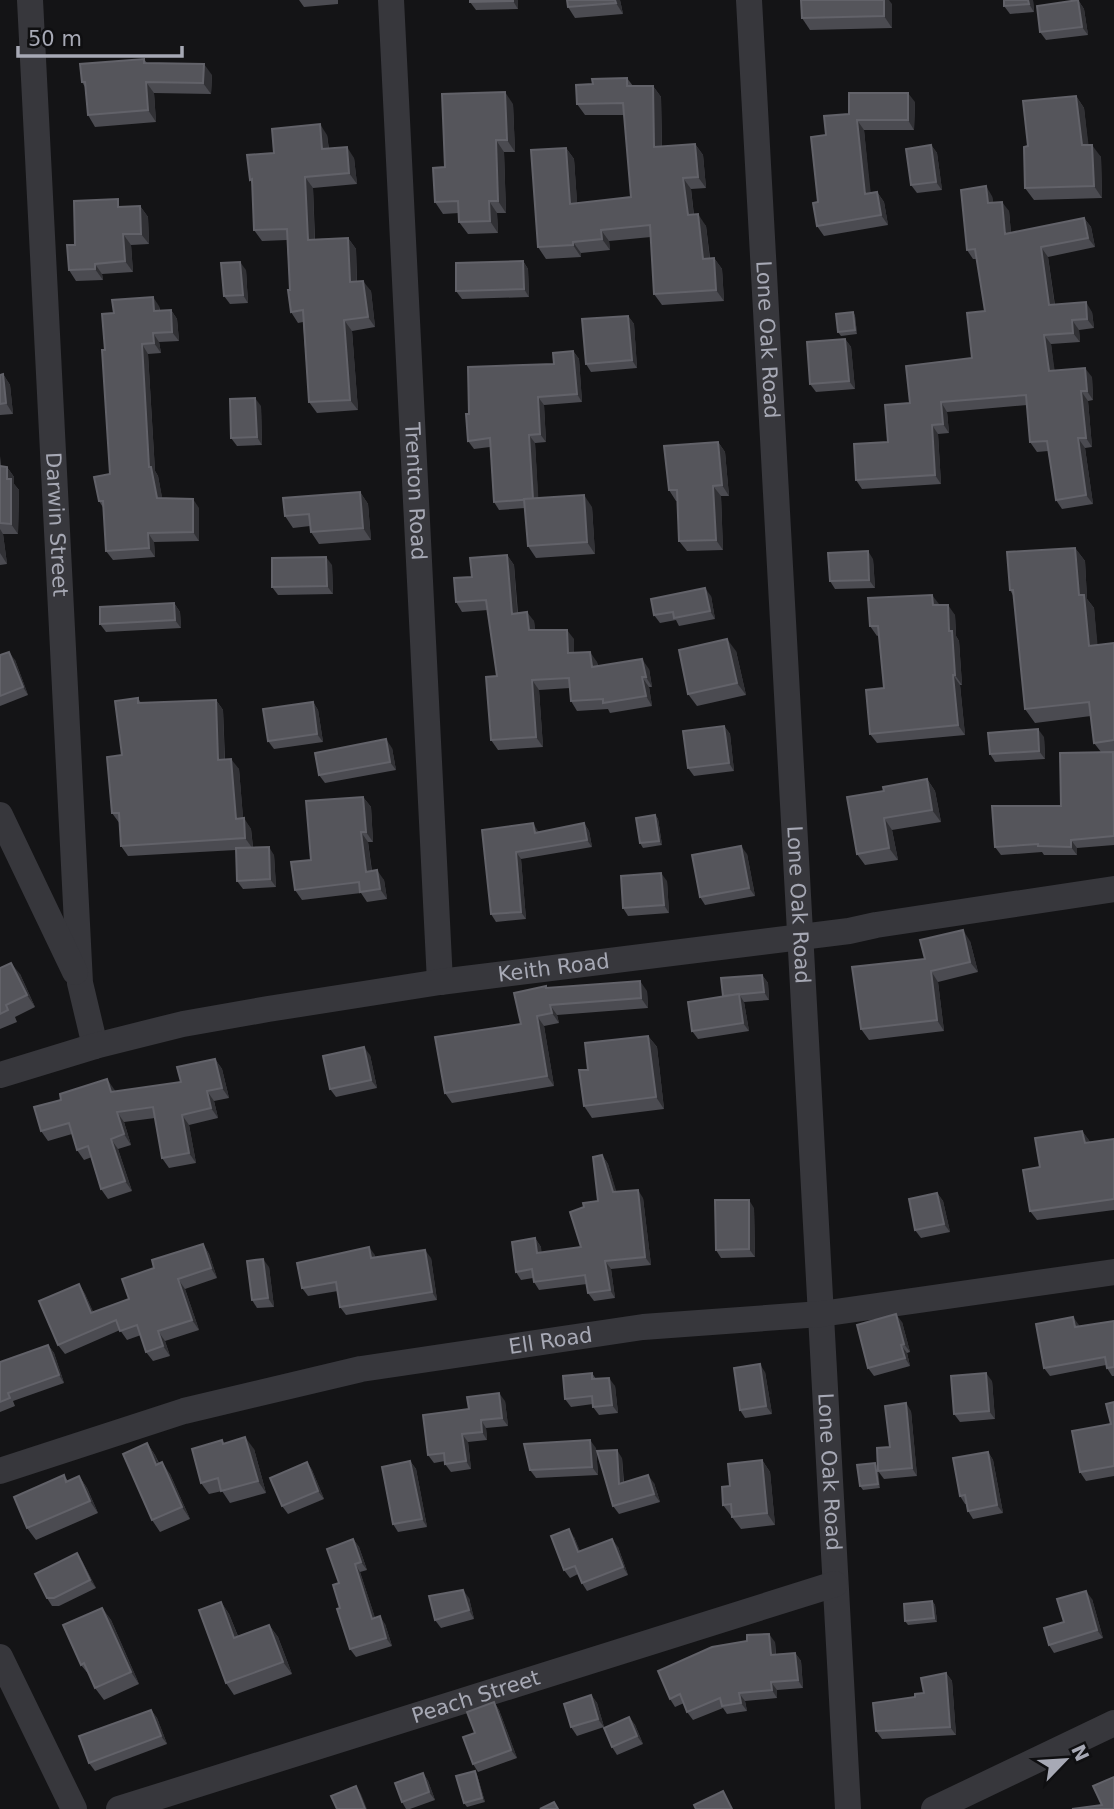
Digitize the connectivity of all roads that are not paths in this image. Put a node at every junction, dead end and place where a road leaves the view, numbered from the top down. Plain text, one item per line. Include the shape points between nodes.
1 (30, 0) edge
2 (391, 0) edge
3 (749, 0) edge
4 (0, 815) edge
5 (1114, 889) edge
6 (801, 937) junction
7 (440, 982) junction
8 (80, 983) junction
9 (95, 1046) junction
10 (0, 1075) edge
11 (1114, 1272) edge
12 (821, 1314) junction
13 (0, 1471) edge
14 (835, 1584) junction
15 (0, 1657) edge
16 (1114, 1723) edge
17 (74, 1809) edge
18 (119, 1809) edge
19 (848, 1809) edge
20 (933, 1809) edge

1 - 8 street, Darwin Street
2 - 7 street, Trenton Road
3 - 6 street, Lone Oak Road
4 - 8 street
5 - 6 street, Keith Road
6 - 7 street, Keith Road
6 - 12 street, Lone Oak Road
7 - 9 street, Keith Road via 183,1024
8 - 9 street, Darwin Street
9 - 10 street, Keith Road
11 - 12 street, Ell Road
12 - 13 street, Ell Road via 643,1327 361,1369 184,1410
12 - 14 street, Lone Oak Road
14 - 18 street, Peach Street
14 - 19 street, Lone Oak Road
15 - 17 street
16 - 20 street

